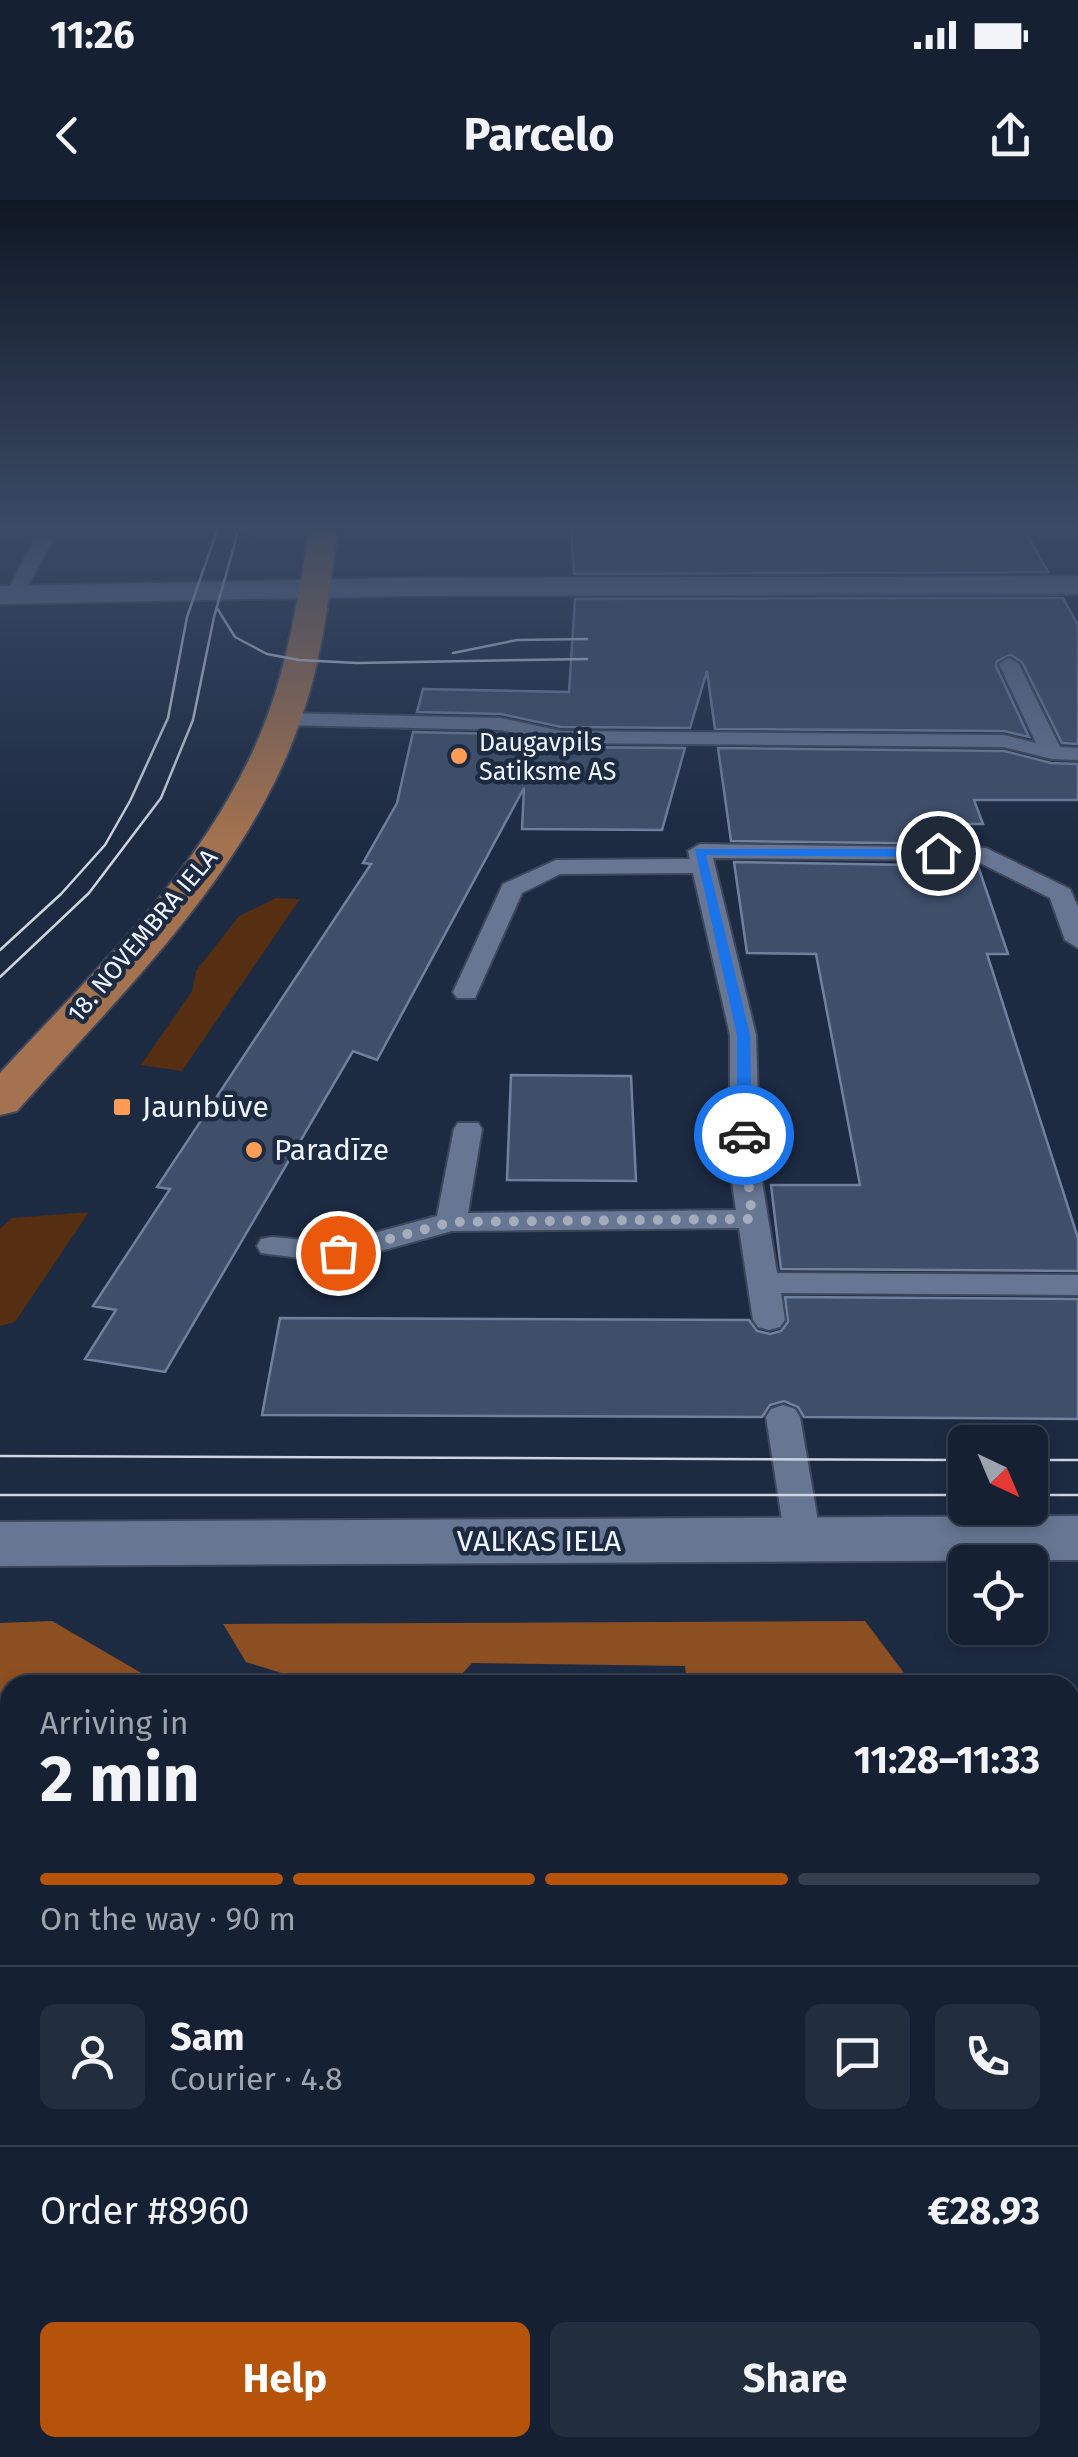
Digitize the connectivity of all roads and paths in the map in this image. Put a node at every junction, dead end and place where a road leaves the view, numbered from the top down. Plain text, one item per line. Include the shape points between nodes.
1 (304, 630) edge
2 (1009, 664) dead end
3 (284, 719) junction
4 (1052, 753) junction
5 (1078, 754) edge
6 (703, 866) junction
7 (1078, 940) edge
8 (466, 992) dead end
9 (0, 1100) edge
10 (468, 1129) dead end
11 (752, 1219) junction
12 (451, 1222) junction
13 (272, 1246) dead end
14 (763, 1283) junction
15 (1078, 1285) edge
16 (769, 1320) dead end
17 (783, 1417) dead end
18 (1078, 1538) edge
19 (803, 1539) junction
20 (0, 1544) edge

1 - 3 main road, 18. NOVEMBRA IELA
2 - 4 lane
3 - 4 lane via 502,724 561,738 1004,741
3 - 9 main road, 18. NOVEMBRA IELA via 244,808 181,898
4 - 5 lane
6 - 7 lane via 700,851 978,853 1061,894
6 - 8 lane via 556,868 512,889
6 - 11 lane via 744,1035
10 - 12 lane
11 - 12 lane
11 - 14 lane
12 - 13 lane via 338,1253
14 - 15 lane
14 - 16 lane
17 - 19 lane
18 - 19 street, VALKAS IELA
19 - 20 street, VALKAS IELA

